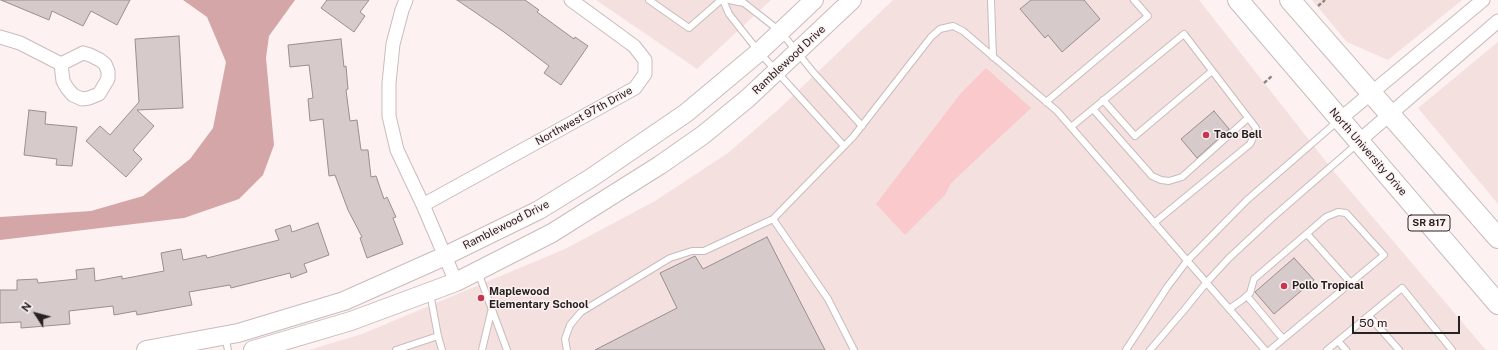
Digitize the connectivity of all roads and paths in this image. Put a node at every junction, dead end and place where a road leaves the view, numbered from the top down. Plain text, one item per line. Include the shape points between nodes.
1 (406, 0) edge
2 (571, 0) edge
3 (649, 0) edge
4 (722, 0) edge
5 (729, 0) edge
6 (814, 0) edge
7 (852, 0) edge
8 (991, 0) edge
9 (1134, 0) edge
10 (1238, 0) edge
11 (1290, 0) edge
12 (1325, 0) edge
13 (1483, 0) edge
14 (1315, 9) dead end
15 (1498, 21) edge
16 (781, 32) junction
17 (0, 37) edge
18 (758, 52) junction
19 (798, 52) junction
20 (993, 57) junction
21 (61, 64) dead end
22 (777, 72) junction
23 (1212, 72) junction
24 (1272, 76) dead end
25 (1264, 83) dead end
26 (1371, 93) junction
27 (1103, 100) junction
28 (1046, 102) junction
29 (1093, 108) junction
30 (1390, 115) junction
31 (1248, 118) junction
32 (1340, 119) junction
33 (862, 126) junction
34 (1071, 127) junction
35 (1359, 141) junction
36 (844, 146) junction
37 (423, 205) junction
38 (773, 219) junction
39 (1154, 223) junction
40 (1307, 234) junction
41 (1498, 238) edge
42 (445, 256) junction
43 (1187, 261) junction
44 (478, 271) junction
45 (456, 282) junction
46 (1350, 282) junction
47 (1206, 283) junction
48 (429, 292) junction
49 (1246, 296) junction
50 (1498, 304) edge
51 (492, 308) junction
52 (1229, 309) junction
53 (1369, 316) junction
54 (438, 336) junction
55 (1283, 340) junction
56 (1338, 341) junction
57 (226, 343) edge
58 (1450, 348) edge
59 (146, 350) edge
60 (253, 350) edge
61 (396, 350) edge
62 (442, 350) edge
63 (482, 350) edge
64 (507, 350) edge
65 (567, 350) edge
66 (854, 350) edge
67 (1126, 350) edge
68 (1150, 350) edge
69 (1265, 350) edge
70 (1270, 350) edge
71 (1328, 350) edge
72 (1346, 350) edge
73 (1399, 350) edge
74 (1442, 350) edge

1 - 37 street via 394,44 389,83 389,116 397,150
2 - 37 street, Northwest 97th Drive via 634,46 642,56 645,60 645,74 638,84 635,88
3 - 4 lane via 689,28
4 - 18 lane via 729,14
5 - 16 lane via 744,3
6 - 16 street, Ramblewood Drive
7 - 19 street, Ramblewood Drive
8 - 20 lane
9 - 28 lane via 1148,16
10 - 32 main road, North University Drive / SR 817
11 - 26 main road
12 - 14 path
13 - 26 street
15 - 30 street
16 - 18 street, Ramblewood Drive
16 - 19 lane
17 - 21 street via 20,43
18 - 22 lane
18 - 42 street, Ramblewood Drive via 686,113 591,178 539,210
19 - 22 street, Ramblewood Drive
19 - 33 lane
20 - 28 lane
20 - 33 lane via 963,31 953,26 940,29 931,37
22 - 36 lane
22 - 44 street, Ramblewood Drive via 703,135 660,165 552,233
23 - 27 lane via 1135,136
23 - 27 lane via 1184,34
23 - 31 lane
24 - 25 path
26 - 30 main road
26 - 32 street
27 - 29 lane
28 - 34 lane
29 - 31 lane via 1152,176 1169,181 1182,177
29 - 34 lane
30 - 35 street
30 - 41 main road
31 - 39 lane via 1256,128 1250,144
32 - 35 main road, North University Drive / SR 817
32 - 43 lane via 1247,200
33 - 36 lane
34 - 39 lane
35 - 47 lane via 1228,258
35 - 50 main road, North University Drive / SR 817
36 - 38 lane
37 - 42 street
38 - 65 lane via 704,251 692,250 670,258 581,312 570,325 565,339
38 - 66 lane via 828,299
39 - 43 lane
40 - 46 lane
40 - 46 lane via 1326,217 1338,212 1346,214 1384,255
40 - 49 lane via 1254,279 1250,293
42 - 45 street
42 - 57 street, Ramblewood Drive via 344,302
43 - 47 lane
43 - 67 lane
44 - 45 street, Ramblewood Drive
44 - 51 lane
45 - 48 street, Ramblewood Drive
46 - 55 lane
47 - 52 lane
47 - 68 lane
48 - 54 lane
48 - 60 street, Ramblewood Drive via 351,321
49 - 52 lane
49 - 55 lane
51 - 63 lane
51 - 64 lane
52 - 69 lane
53 - 56 lane
53 - 58 lane via 1402,288
53 - 73 lane
54 - 61 lane
54 - 62 lane
55 - 70 lane
56 - 71 lane
56 - 72 lane
57 - 59 street, Ramblewood Drive
58 - 74 lane

